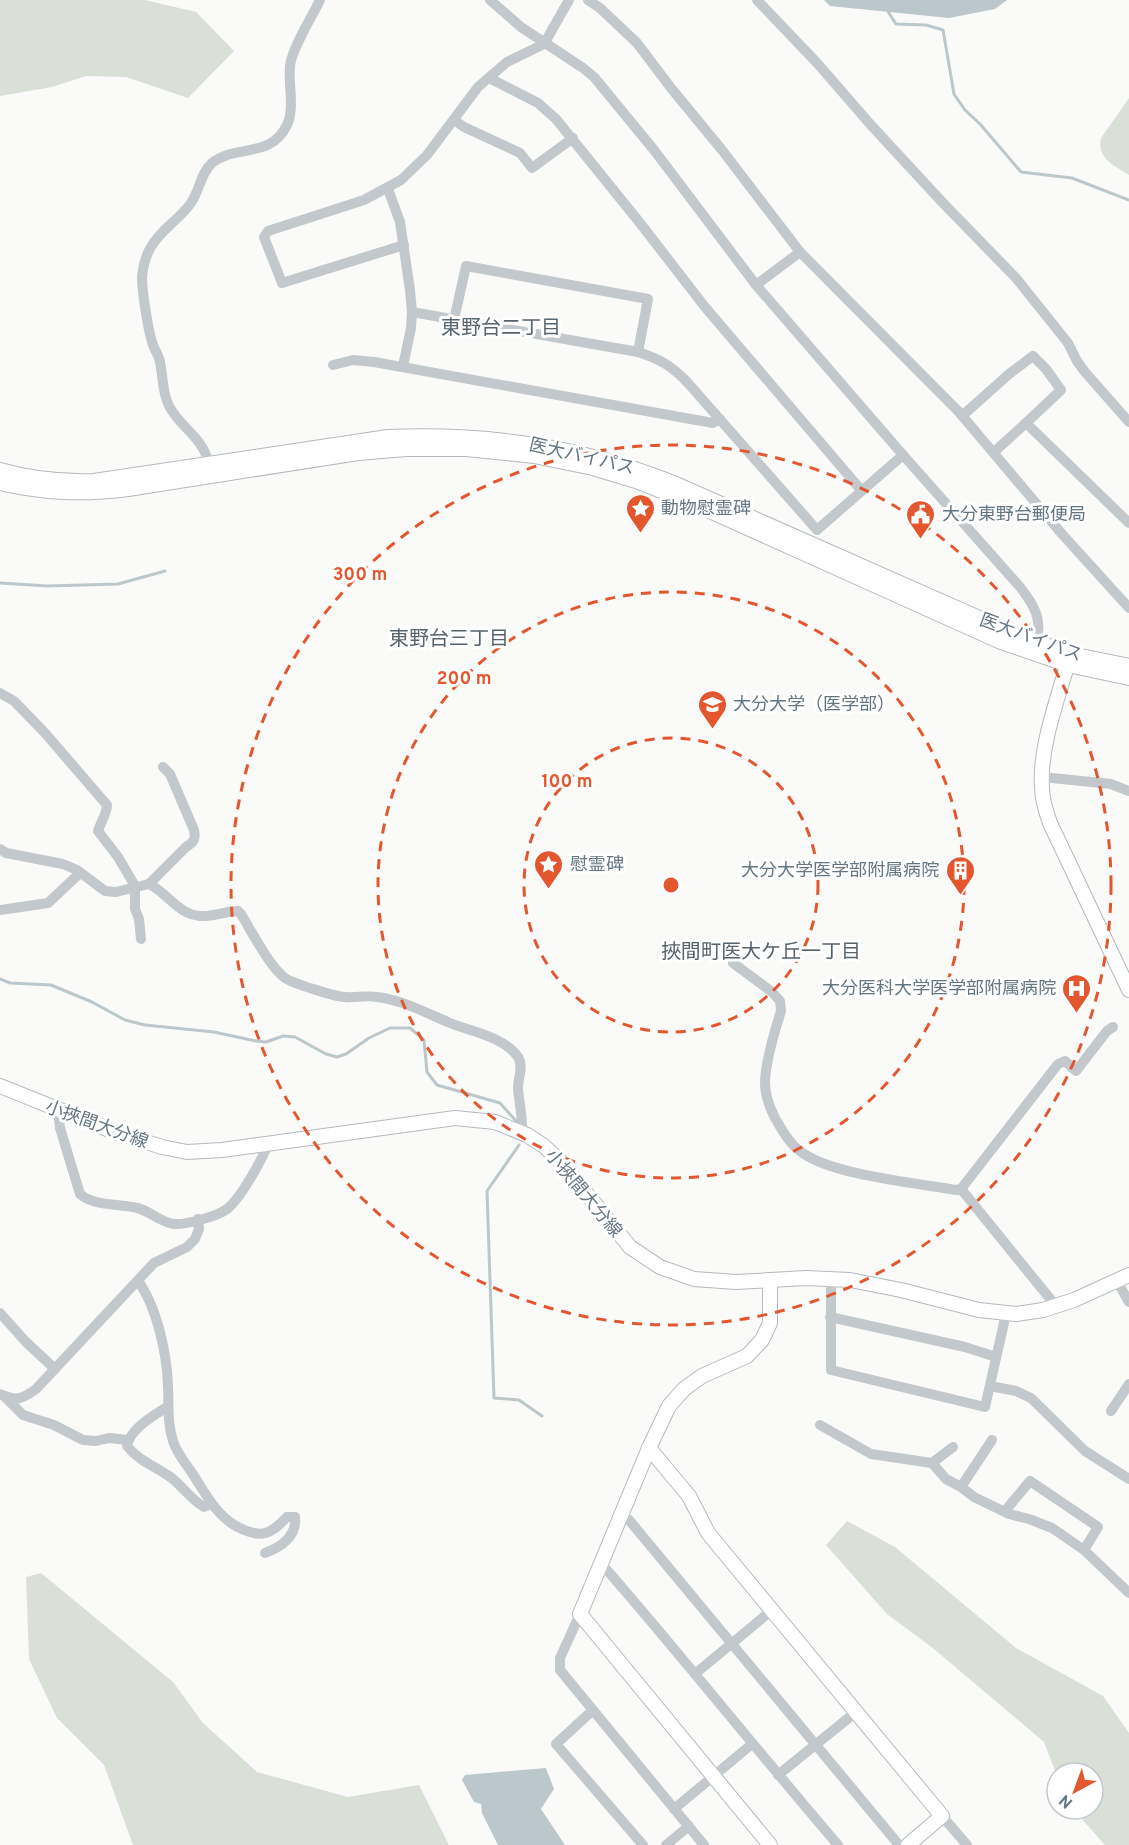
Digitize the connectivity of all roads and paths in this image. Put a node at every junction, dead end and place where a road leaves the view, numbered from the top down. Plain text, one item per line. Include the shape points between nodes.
1 (320, 0) edge
2 (490, 0) edge
3 (569, 0) edge
4 (588, 0) edge
5 (757, 0) edge
6 (544, 44) junction
7 (489, 78) junction
8 (454, 120) junction
9 (573, 138) junction
10 (388, 189) junction
11 (404, 245) junction
12 (800, 252) junction
13 (756, 285) junction
14 (412, 312) junction
15 (454, 320) junction
16 (638, 352) junction
17 (333, 365) dead end
18 (403, 366) junction
19 (962, 416) junction
20 (720, 418) junction
21 (1129, 422) edge
22 (1026, 423) junction
23 (994, 452) junction
24 (903, 455) junction
25 (208, 461) dead end
26 (0, 470) edge
27 (0, 483) edge
28 (861, 490) junction
29 (1129, 523) edge
30 (1129, 608) edge
31 (1036, 642) junction
32 (1069, 659) junction
33 (1129, 666) edge
34 (1129, 678) edge
35 (0, 693) edge
36 (163, 767) dead end
37 (1042, 777) junction
38 (1129, 791) edge
39 (0, 849) edge
40 (80, 873) junction
41 (149, 884) junction
42 (135, 886) junction
43 (0, 910) edge
44 (141, 939) dead end
45 (733, 963) dead end
46 (1129, 990) edge
47 (1113, 1027) dead end
48 (0, 1086) edge
49 (58, 1110) junction
50 (522, 1133) junction
51 (268, 1143) junction
52 (961, 1188) junction
53 (198, 1219) junction
54 (1123, 1278) edge
55 (831, 1279) junction
56 (770, 1280) junction
57 (138, 1281) junction
58 (1129, 1302) edge
59 (1056, 1306) junction
60 (0, 1313) edge
61 (1006, 1314) junction
62 (830, 1317) junction
63 (996, 1358) junction
64 (55, 1369) junction
65 (1129, 1384) edge
66 (990, 1386) junction
67 (2, 1395) edge
68 (167, 1407) junction
69 (1111, 1411) dead end
70 (820, 1425) dead end
71 (128, 1440) junction
72 (992, 1440) dead end
73 (953, 1447) dead end
74 (649, 1448) junction
75 (932, 1463) junction
76 (1129, 1479) edge
77 (962, 1486) junction
78 (211, 1504) junction
79 (1005, 1512) junction
80 (621, 1514) junction
81 (1084, 1550) junction
82 (265, 1553) dead end
83 (600, 1564) junction
84 (1129, 1593) edge
85 (772, 1610) junction
86 (580, 1614) junction
87 (731, 1644) junction
88 (696, 1673) junction
89 (592, 1711) junction
90 (856, 1712) junction
91 (752, 1744) junction
92 (816, 1744) junction
93 (778, 1775) junction
94 (714, 1777) junction
95 (674, 1809) junction
96 (942, 1816) junction
97 (688, 1826) junction
98 (643, 1845) edge
99 (666, 1845) edge
100 (704, 1845) edge
101 (771, 1845) edge
102 (838, 1845) edge
103 (899, 1845) edge
104 (908, 1845) edge
105 (967, 1845) edge

1 - 25 street via 289,67 287,125 268,146 213,163 190,205 155,240 145,261 142,277 147,314 165,396 170,408 206,451
2 - 6 street
3 - 6 street
4 - 12 street via 637,43
5 - 21 street via 1016,278 1068,343 1085,372
6 - 7 street via 507,62
6 - 13 street via 594,77
7 - 8 street
7 - 9 street via 538,103
8 - 9 street via 520,153 532,168
8 - 10 street via 415,168
9 - 28 street via 705,307
10 - 11 street
10 - 11 street via 364,201 268,231 264,237 282,283
11 - 14 street
12 - 13 street
12 - 19 street
13 - 24 street
14 - 15 street
14 - 18 street
15 - 16 street
15 - 16 street via 466,266 478,268 648,299
16 - 20 street via 675,369
17 - 18 street via 353,360
18 - 20 street via 713,423
19 - 22 street via 1033,356 1061,390
19 - 23 street
20 - 28 street via 817,530
22 - 23 street
22 - 29 street
23 - 30 street
24 - 28 street
24 - 31 street via 1034,606 1039,622
26 - 31 main road, 医大バイパス via 49,480 94,481 388,437 471,436 545,445 595,456 658,477
27 - 32 main road, 医大バイパス via 54,493 93,493 358,453 466,449 534,456 593,468 646,485 1019,649
31 - 32 main road, 医大バイパス
32 - 33 main road, 医大バイパス
32 - 34 main road, 医大バイパス
32 - 37 main road via 1048,734
35 - 42 street via 14,701 45,733 107,805 98,831
36 - 41 street via 170,774 195,838
37 - 38 street via 1111,784
37 - 46 main road via 1042,795 1050,823
39 - 40 street via 63,864
40 - 42 street via 105,891
40 - 43 street via 48,903
41 - 42 street
41 - 50 street via 187,914 237,911 285,979 342,997 388,998 480,1032 513,1051 521,1066 518,1087
42 - 44 street
45 - 52 street via 780,1001 765,1083 772,1112 794,1146 824,1165
47 - 52 street via 1076,1071 1065,1061 1058,1064
48 - 49 main road, 小挾間大分線
49 - 51 main road, 小挾間大分線 via 142,1141 187,1152
49 - 53 street via 76,1186 87,1200 140,1208 162,1221 177,1224
50 - 51 main road, 小挾間大分線 via 495,1122 455,1118
50 - 56 main road, 小挾間大分線 via 561,1162 630,1247 660,1267 708,1281
51 - 53 street via 248,1182 227,1209
52 - 59 street
53 - 57 street via 195,1239 154,1263
54 - 58 street
54 - 59 main road, 小挾間大分線
55 - 56 main road, 小挾間大分線
55 - 61 main road, 小挾間大分線 via 872,1284
55 - 62 street
56 - 74 main road via 770,1323 762,1340 747,1356 702,1376 684,1389 669,1406
57 - 64 street
57 - 68 street via 165,1348
59 - 61 main road, 小挾間大分線
60 - 64 street
61 - 63 street
62 - 63 street via 965,1347
62 - 66 street via 831,1370 985,1407
63 - 66 street
64 - 67 street via 25,1397 15,1400
65 - 69 street
66 - 76 street via 1031,1398 1085,1451
67 - 71 street via 23,1415 83,1440
68 - 71 street
68 - 78 street via 173,1442
70 - 75 street via 871,1454
71 - 78 street via 127,1446 140,1460 170,1477 204,1507
72 - 77 street
73 - 75 street
74 - 80 main road
74 - 85 main road via 689,1496 708,1533
75 - 77 street via 946,1479
77 - 79 street via 974,1497
78 - 82 street via 226,1520 254,1534 265,1533 287,1517 295,1517 292,1535 280,1547
79 - 81 street via 1052,1528
79 - 81 street via 1030,1481 1098,1527
80 - 83 main road
80 - 87 street
81 - 84 street
83 - 86 main road
83 - 88 street
85 - 87 street
85 - 90 main road
86 - 89 street via 560,1658 560,1670
86 - 94 main road
87 - 88 street
87 - 92 street
88 - 91 street
89 - 95 street
89 - 98 street via 556,1744
90 - 92 street
90 - 96 main road
91 - 93 street
91 - 94 street
92 - 93 street
92 - 103 street
93 - 102 street
94 - 95 street
94 - 101 main road
95 - 97 street
96 - 104 main road
96 - 105 street
97 - 99 street
97 - 100 street

